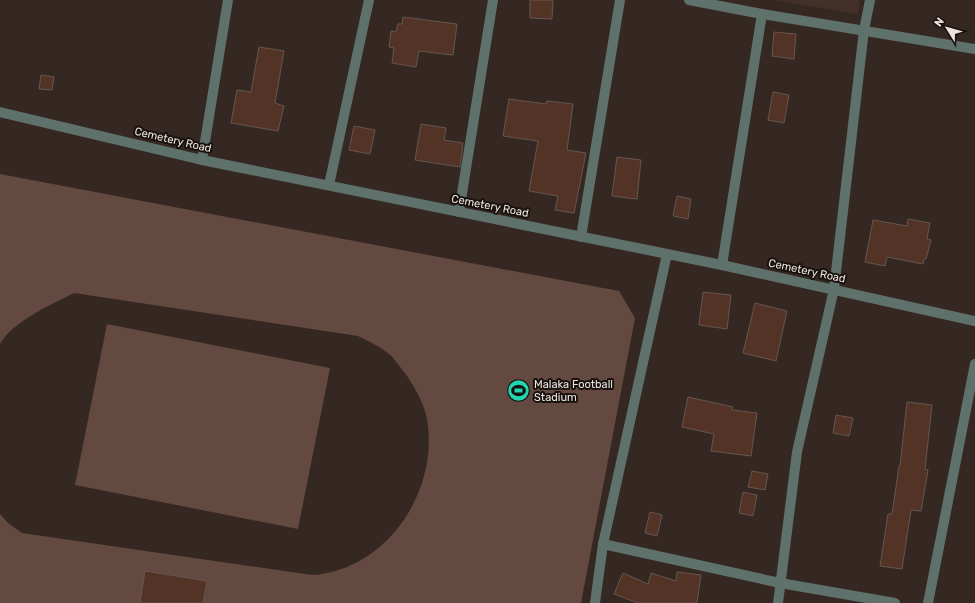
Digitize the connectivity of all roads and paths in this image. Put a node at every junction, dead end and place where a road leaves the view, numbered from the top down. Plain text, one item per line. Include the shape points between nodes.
1 (228, 0) edge
2 (369, 0) edge
3 (493, 0) edge
4 (620, 0) edge
5 (689, 0) edge
6 (870, 0) edge
7 (762, 14) junction
8 (864, 30) junction
9 (975, 49) edge
10 (0, 112) edge
11 (202, 160) junction
12 (329, 185) junction
13 (459, 212) junction
14 (581, 237) junction
15 (667, 254) junction
16 (722, 265) junction
17 (834, 289) junction
18 (975, 321) edge
19 (975, 364) edge
20 (603, 544) junction
21 (780, 583) junction
22 (594, 603) edge
23 (778, 603) edge
24 (895, 603) edge
25 (928, 603) edge

1 - 11 street
2 - 12 street
3 - 13 street
4 - 14 street
5 - 7 street
6 - 8 street
7 - 8 street
7 - 16 street
8 - 9 street
8 - 17 street
10 - 11 street, Cemetery Road
11 - 12 street, Cemetery Road
12 - 13 street, Cemetery Road
13 - 14 street, Cemetery Road
14 - 15 street, Cemetery Road
15 - 16 street, Cemetery Road
15 - 20 street
16 - 17 street, Cemetery Road
17 - 18 street, Cemetery Road
17 - 21 street via 797,452
19 - 25 street
20 - 21 street
20 - 22 street
21 - 23 street
21 - 24 street

